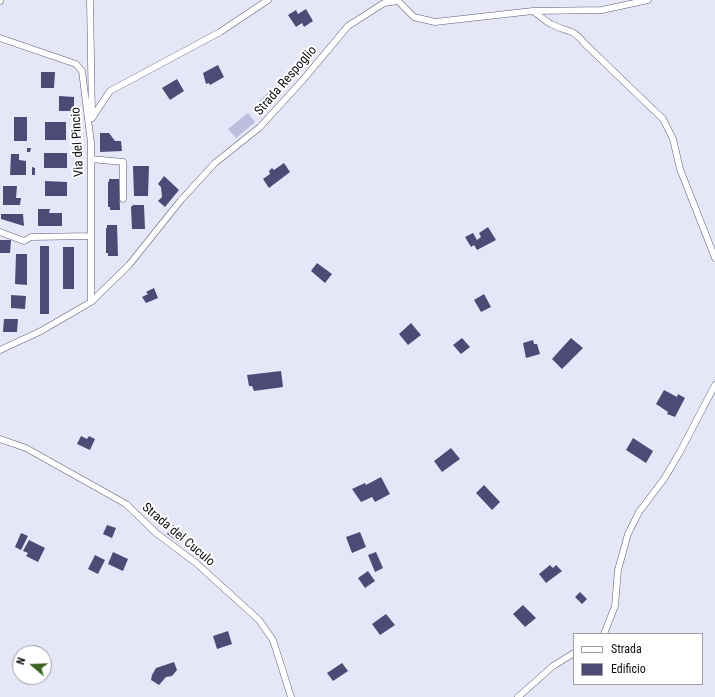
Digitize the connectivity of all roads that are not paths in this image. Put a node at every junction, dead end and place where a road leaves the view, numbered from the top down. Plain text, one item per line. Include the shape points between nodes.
1 (90, 0) edge
2 (268, 0) edge
3 (648, 0) edge
4 (533, 11) junction
5 (0, 38) edge
6 (92, 118) junction
7 (90, 143) junction
8 (91, 159) junction
9 (123, 199) dead end
10 (0, 232) edge
11 (91, 236) junction
12 (715, 258) edge
13 (91, 302) junction
14 (0, 350) edge
15 (715, 385) edge
16 (0, 439) edge
17 (604, 633) edge
18 (573, 655) edge
19 (291, 697) edge
20 (518, 697) edge

1 - 6 street
2 - 6 street via 220,32 110,91
3 - 4 street, Strada Respoglio via 602,10
4 - 12 street via 550,24 577,34 663,119 673,140 680,169
4 - 13 street, Strada Respoglio via 435,22 414,17 398,1 384,3 348,26 260,127 216,163 181,200 129,265
5 - 7 street, Via del Pincio via 76,64 81,68
6 - 7 street
7 - 8 street, Via del Pincio
8 - 9 street via 123,162
8 - 11 street, Via del Pincio
10 - 11 street via 24,241 31,237
11 - 13 street, Via del Pincio
13 - 14 street, Strada Respoglio via 42,331
15 - 17 street via 680,452 664,479 639,512 628,534 618,570 615,606
16 - 19 street, Strada del Cuculo via 26,448 126,504 156,533 196,564 259,620 273,640
18 - 20 street via 553,666

